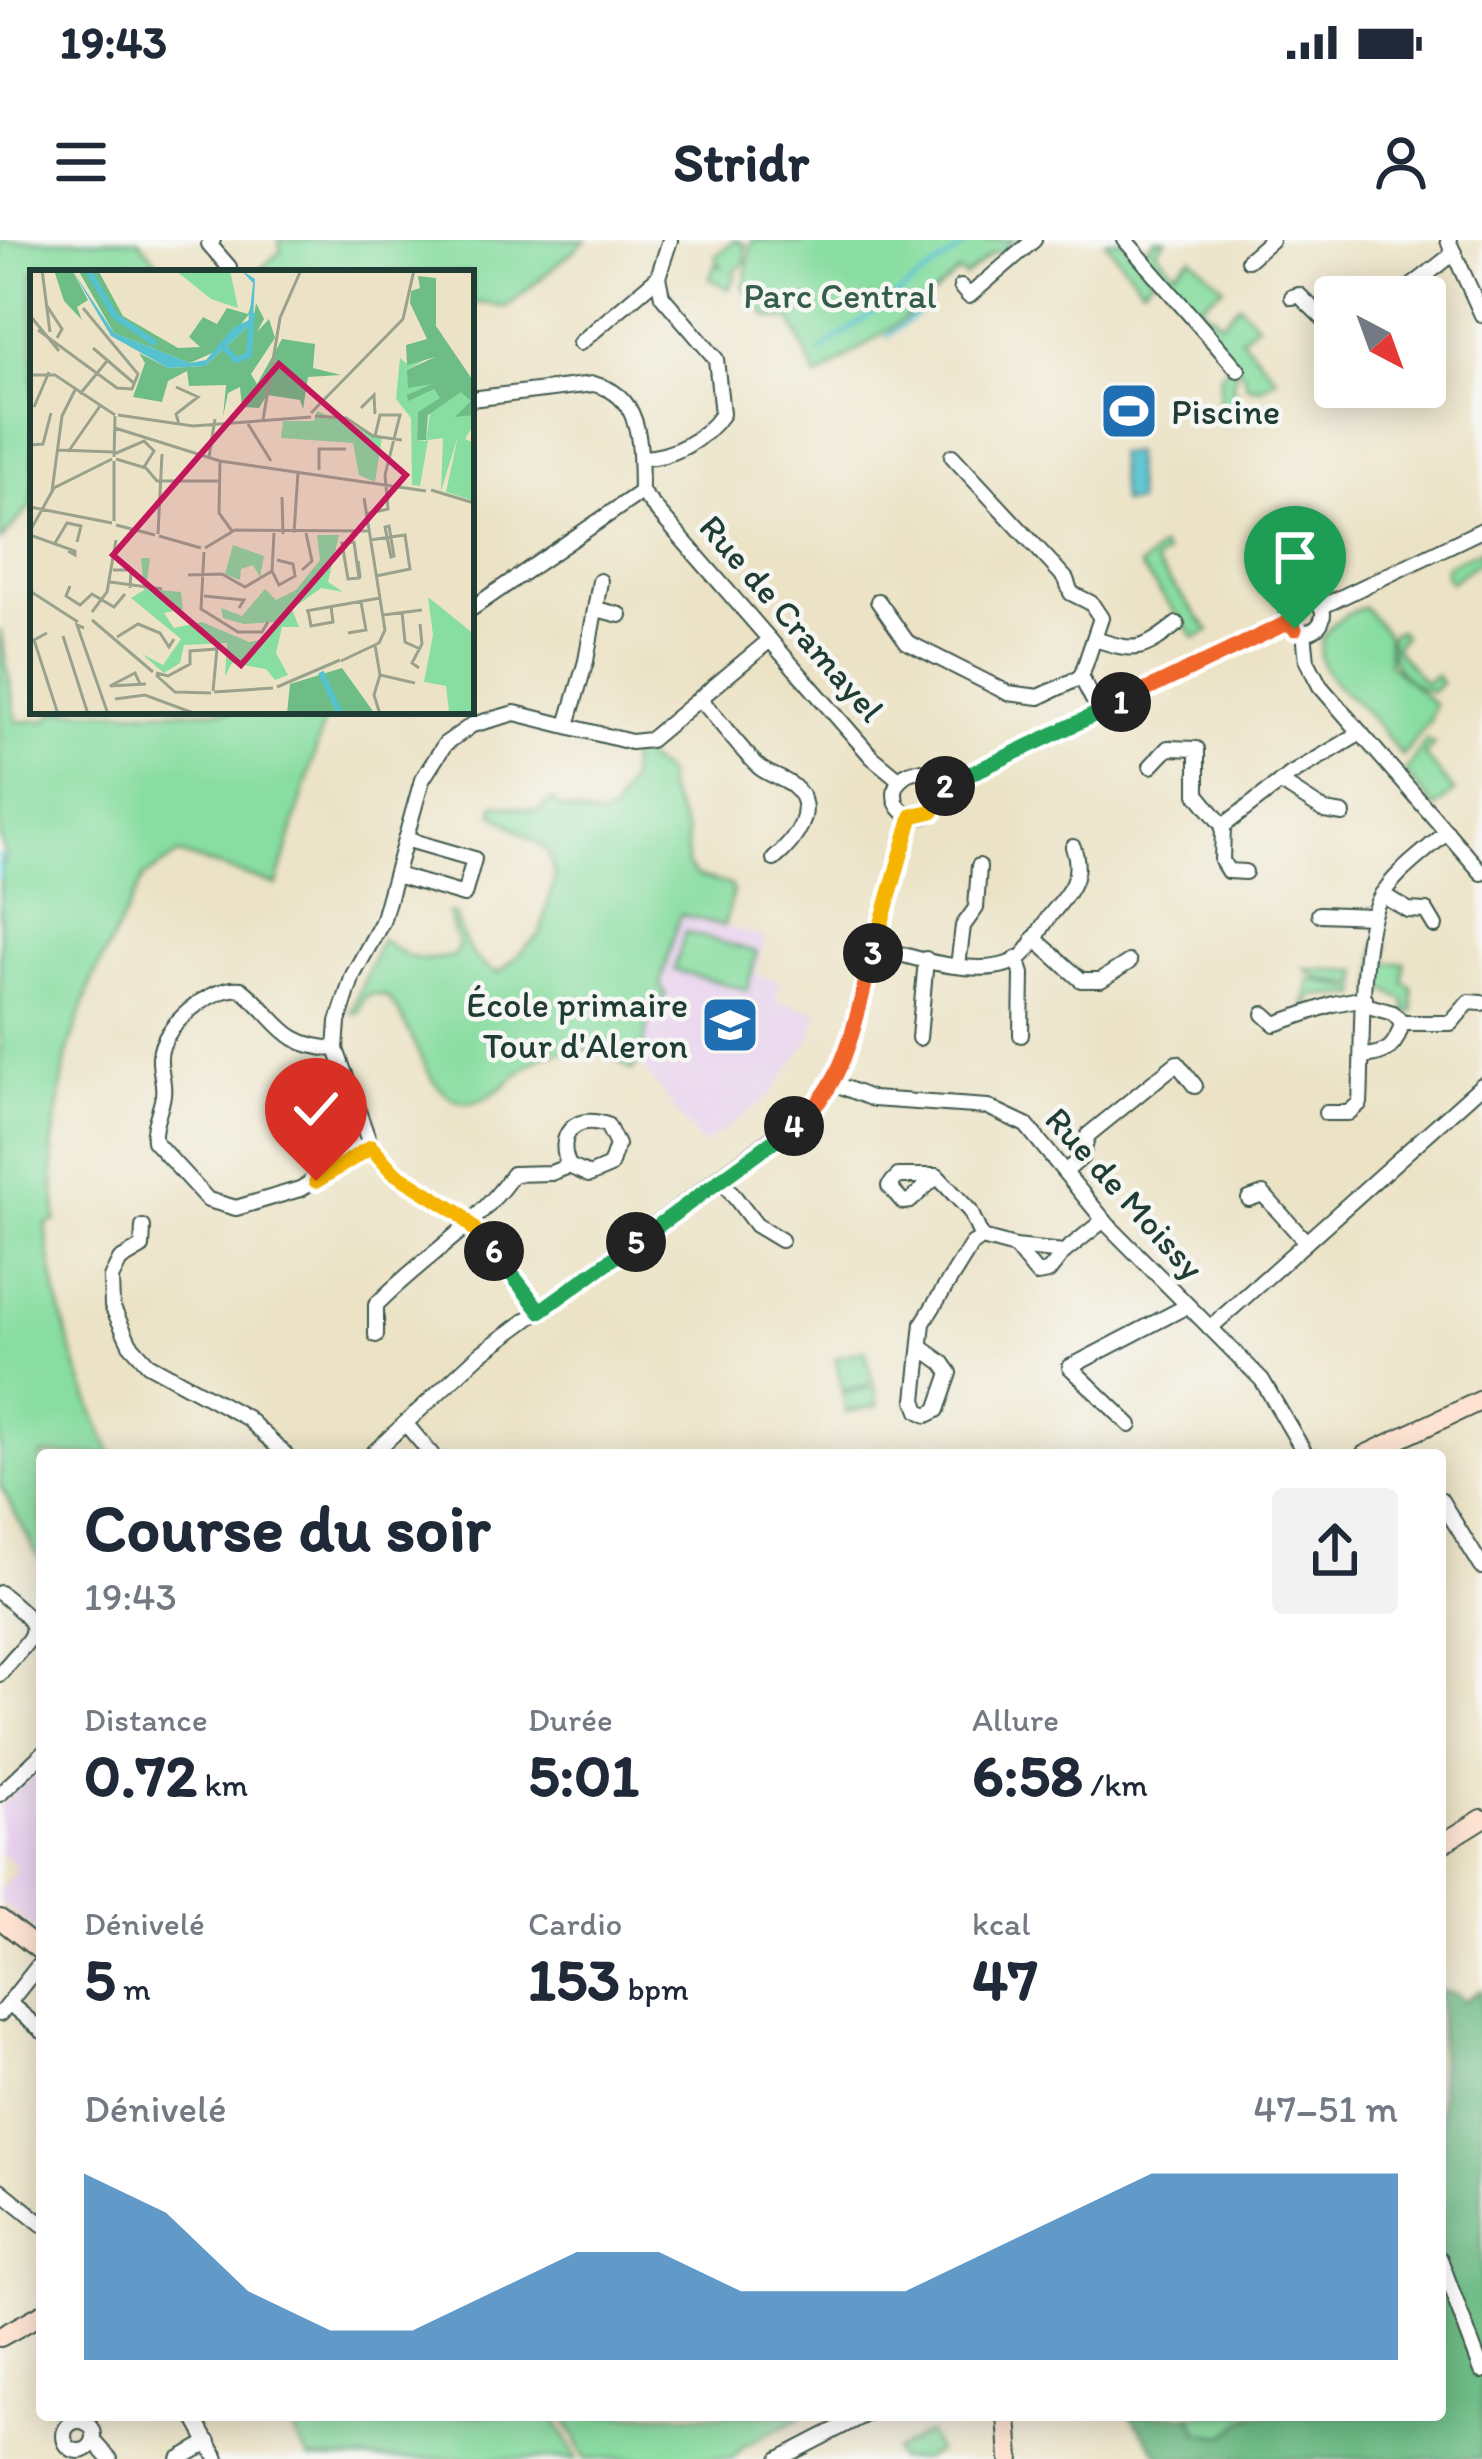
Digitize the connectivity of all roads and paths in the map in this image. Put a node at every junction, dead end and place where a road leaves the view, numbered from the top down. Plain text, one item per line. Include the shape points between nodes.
1 (213, 240) edge
2 (670, 240) edge
3 (1034, 240) edge
4 (1126, 240) edge
5 (1271, 240) edge
6 (1451, 247) edge
7 (1248, 260) dead end
8 (229, 268) dead end
9 (1420, 276) edge
10 (658, 277) junction
11 (961, 287) dead end
12 (1292, 297) dead end
13 (1314, 310) edge
14 (1482, 315) edge
15 (580, 343) dead end
16 (1238, 370) dead end
17 (474, 399) edge
18 (952, 455) dead end
19 (640, 458) junction
20 (641, 491) junction
21 (1482, 530) edge
22 (600, 581) dead end
23 (878, 602) dead end
24 (474, 606) edge
25 (1321, 607) junction
26 (596, 609) junction
27 (620, 615) dead end
28 (1289, 622) junction
29 (1178, 624) dead end
30 (1304, 632) junction
31 (1095, 639) junction
32 (770, 640) junction
33 (1081, 677) junction
34 (701, 700) junction
35 (1100, 712) junction
36 (567, 725) junction
37 (1361, 733) junction
38 (1151, 766) dead end
39 (900, 780) junction
40 (1280, 782) junction
41 (940, 789) junction
42 (1343, 814) dead end
43 (912, 816) junction
44 (1223, 826) junction
45 (1447, 832) junction
46 (405, 839) junction
47 (1073, 847) dead end
48 (773, 859) dead end
49 (979, 866) dead end
50 (1245, 872) dead end
51 (1482, 873) edge
52 (396, 875) junction
53 (1382, 894) junction
54 (1319, 914) dead end
55 (1373, 916) junction
56 (1435, 926) dead end
57 (1034, 938) junction
58 (875, 946) junction
59 (1017, 958) junction
60 (926, 959) junction
61 (1130, 962) dead end
62 (958, 966) junction
63 (1365, 1002) junction
64 (1482, 1003) edge
65 (1264, 1014) dead end
66 (1402, 1023) junction
67 (1021, 1035) dead end
68 (920, 1038) dead end
69 (336, 1049) junction
70 (1363, 1056) junction
71 (833, 1083) junction
72 (1482, 1085) edge
73 (1195, 1086) dead end
74 (1326, 1113) dead end
75 (371, 1147) junction
76 (569, 1166) junction
77 (1065, 1172) junction
78 (937, 1176) dead end
79 (721, 1179) junction
80 (1249, 1199) dead end
81 (1104, 1220) junction
82 (471, 1223) junction
83 (143, 1226) dead end
84 (982, 1238) junction
85 (781, 1240) dead end
86 (1306, 1241) junction
87 (1015, 1246) junction
88 (1064, 1252) junction
89 (1186, 1306) junction
90 (540, 1311) junction
91 (1210, 1328) junction
92 (376, 1335) dead end
93 (922, 1348) dead end
94 (1482, 1400) edge
95 (405, 1423) junction
96 (1130, 1425) dead end
97 (280, 1449) edge
98 (377, 1449) edge
99 (427, 1449) edge
100 (1302, 1449) edge
101 (1386, 1449) edge
102 (1446, 1509) edge
103 (1482, 1567) edge
104 (0, 1593) edge
105 (0, 1674) edge
106 (36, 1760) edge
107 (0, 1794) edge
108 (1482, 1820) edge
109 (1446, 1841) edge
110 (0, 1919) edge
111 (36, 1952) edge
112 (36, 1965) edge
113 (4, 2008) edge
114 (36, 2027) edge
115 (0, 2189) edge
116 (36, 2218) edge
117 (1446, 2275) edge
118 (36, 2317) edge
119 (0, 2337) edge
120 (1482, 2372) edge
121 (197, 2421) edge
122 (852, 2421) edge
123 (1007, 2421) edge
124 (94, 2441) dead end
125 (209, 2442) junction
126 (110, 2459) edge
127 (179, 2459) edge
128 (217, 2459) edge
129 (779, 2459) edge
130 (1010, 2459) edge

1 - 8 street
2 - 10 street
3 - 11 street via 969,296
4 - 16 street
5 - 7 street
6 - 9 street
6 - 14 street
10 - 15 street
10 - 19 street via 662,296 716,358 722,414 665,458
12 - 13 street
17 - 19 street via 611,388 626,399
18 - 31 street via 1071,593 1091,603 1101,618
19 - 20 street
20 - 24 street
20 - 32 street, Rue de Cramayel
21 - 25 street
22 - 26 street
23 - 33 street via 908,642 1007,693 1040,697
25 - 28 street via 1297,598
25 - 30 street via 1321,622
26 - 27 street
26 - 36 street
28 - 30 street
28 - 35 street
29 - 31 street via 1130,650
30 - 37 street via 1320,686
31 - 33 street
32 - 34 street
32 - 39 street, Rue de Cramayel
33 - 35 street
34 - 36 street via 644,742
34 - 48 street via 761,769 803,798 795,841
35 - 41 street
36 - 46 street via 515,713 455,735 427,769
37 - 40 street
37 - 45 street
38 - 44 street via 1168,748 1197,748 1197,794
39 - 41 street via 919,771
39 - 43 street via 896,801
40 - 42 street via 1325,812
40 - 44 street
41 - 43 street via 933,811
43 - 58 street
44 - 50 street via 1222,861 1228,871
45 - 51 street
45 - 53 street
46 - 52 street
46 - 52 street via 474,859 464,895
47 - 57 street via 1074,887
49 - 62 street
52 - 69 street via 353,975
53 - 55 street
53 - 56 street via 1426,911
54 - 55 street
55 - 63 street
57 - 59 street
57 - 61 street via 1081,980 1101,980
58 - 60 street
58 - 71 street
59 - 62 street via 995,968
59 - 67 street
60 - 62 street
60 - 68 street
63 - 65 street via 1275,1024
63 - 66 street
63 - 70 street
64 - 66 street via 1469,1002 1451,1023
66 - 70 street via 1397,1043
69 - 75 street
69 - 75 street via 293,1040 241,989 212,993 163,1045 154,1142 208,1199 236,1208 300,1190
70 - 74 street via 1360,1103 1348,1113
71 - 77 street, Rue de Moissy via 873,1100 1009,1114
71 - 79 street via 804,1118
72 - 86 street
73 - 77 street via 1177,1064 1088,1136 1082,1157
75 - 82 street via 393,1172
76 - 76 street via 590,1175 610,1166 617,1145 607,1125 576,1123 562,1151
76 - 82 street via 513,1174
77 - 81 street, Rue de Moissy
78 - 84 street via 970,1211
79 - 85 street via 756,1226
79 - 90 street
80 - 86 street via 1263,1194
81 - 88 street
81 - 89 street, Rue de Moissy
82 - 90 street
82 - 92 street via 376,1305
83 - 97 street via 142,1247 120,1260 111,1278 125,1336 148,1364 225,1403
84 - 87 street
84 - 93 street via 922,1323
86 - 91 street
87 - 88 street
87 - 88 street via 1037,1274
89 - 91 street, Rue de Moissy
89 - 96 street via 1070,1367
90 - 95 street
91 - 100 street, Rue de Moissy via 1262,1380
94 - 101 street
95 - 98 street
95 - 99 street
102 - 103 street
104 - 105 street via 34,1626
106 - 107 street
108 - 109 street
110 - 111 street
112 - 113 street
113 - 114 street
115 - 116 street
117 - 120 street
118 - 119 street
121 - 125 street
122 - 129 street
123 - 130 street
124 - 126 street
125 - 127 street
125 - 128 street

